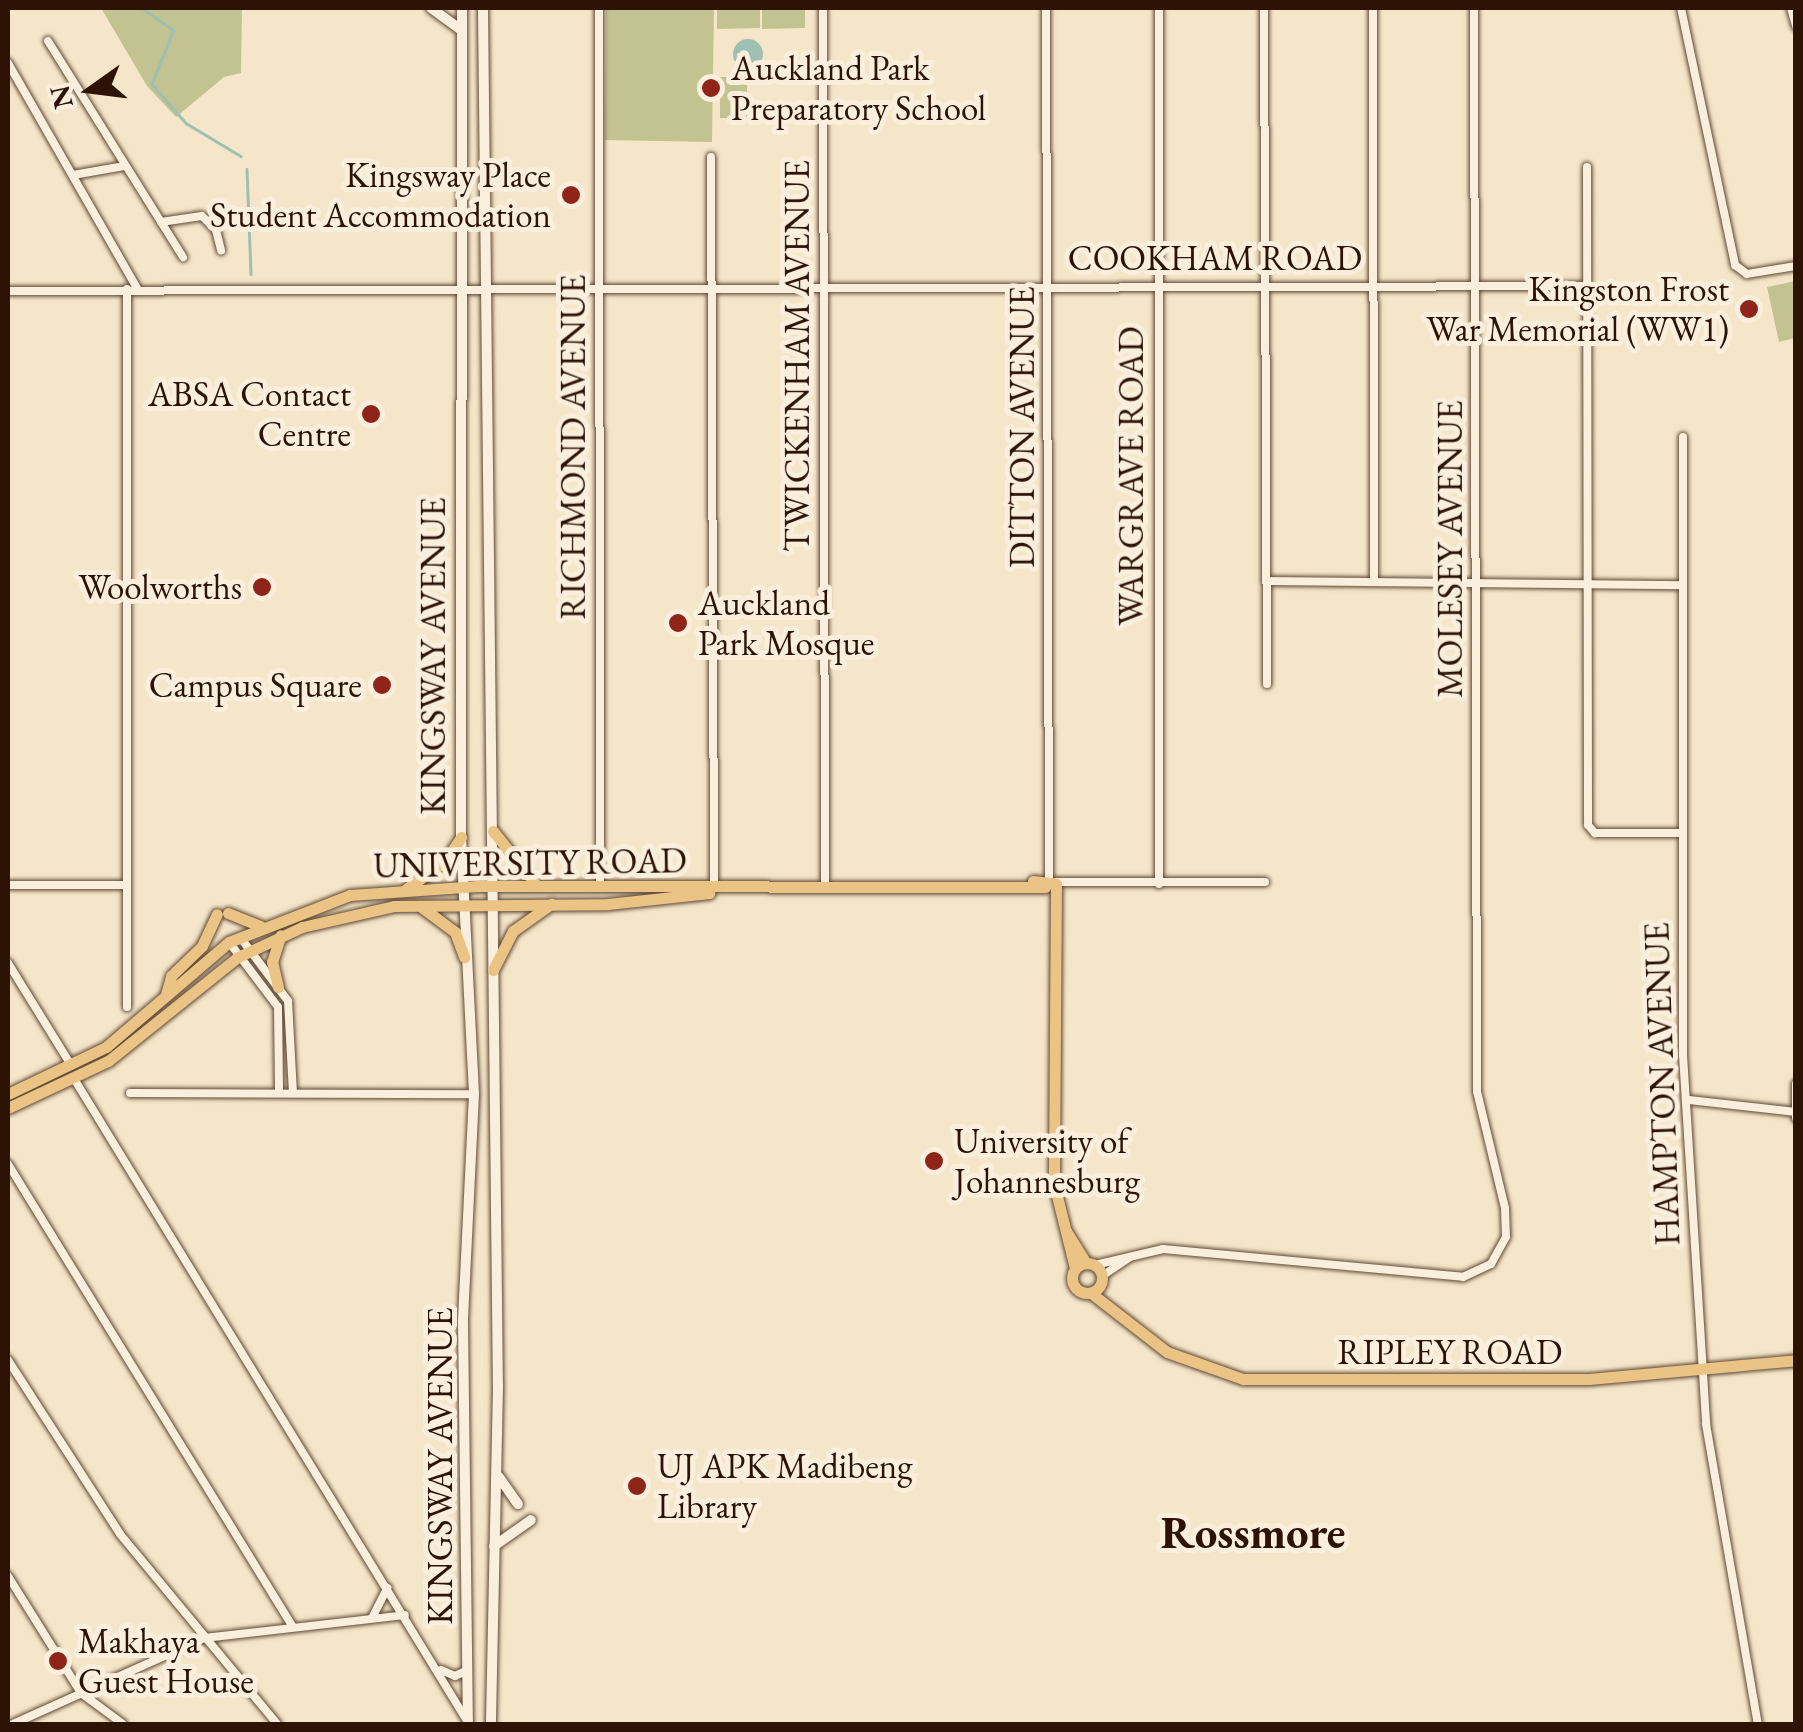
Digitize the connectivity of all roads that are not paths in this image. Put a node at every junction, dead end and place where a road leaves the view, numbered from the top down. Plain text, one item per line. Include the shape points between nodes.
1 (432, 8) edge
2 (462, 8) edge
3 (482, 8) edge
4 (599, 8) edge
5 (824, 8) edge
6 (1046, 8) edge
7 (1159, 8) edge
8 (1264, 8) edge
9 (1373, 8) edge
10 (1474, 8) edge
11 (1681, 8) edge
12 (1792, 8) edge
13 (1796, 26) edge
14 (462, 30) junction
15 (48, 41) dead end
16 (8, 63) edge
17 (711, 157) dead end
18 (124, 166) junction
19 (1587, 167) dead end
20 (74, 175) junction
21 (161, 222) junction
22 (221, 250) dead end
23 (183, 257) dead end
24 (1796, 266) edge
25 (601, 286) junction
26 (1050, 286) junction
27 (1266, 286) junction
28 (1374, 286) junction
29 (1586, 286) junction
30 (483, 287) junction
31 (711, 287) junction
32 (1475, 287) junction
33 (824, 288) junction
34 (8, 289) edge
35 (127, 289) junction
36 (1159, 289) junction
37 (138, 290) junction
38 (463, 291) junction
39 (1682, 437) dead end
40 (1270, 582) junction
41 (1374, 582) junction
42 (1480, 584) junction
43 (1587, 585) junction
44 (1683, 585) junction
45 (1267, 684) dead end
46 (493, 831) junction
47 (1682, 833) junction
48 (461, 837) junction
49 (1264, 882) dead end
50 (8, 884) edge
51 (825, 884) junction
52 (1051, 884) junction
53 (1159, 884) junction
54 (127, 885) junction
55 (491, 886) junction
56 (536, 886) junction
57 (462, 887) junction
58 (600, 887) junction
59 (714, 887) junction
60 (753, 887) junction
61 (406, 889) junction
62 (418, 904) junction
63 (463, 904) junction
64 (491, 904) junction
65 (551, 904) junction
66 (261, 926) junction
67 (281, 934) junction
68 (234, 940) junction
69 (243, 954) junction
70 (464, 957) junction
71 (8, 963) edge
72 (493, 970) junction
73 (278, 986) junction
74 (166, 994) junction
75 (127, 1006) dead end
76 (72, 1072) junction
77 (1796, 1084) edge
78 (279, 1091) junction
79 (293, 1092) junction
80 (130, 1093) dead end
81 (8, 1094) edge
82 (474, 1094) junction
83 (1690, 1100) junction
84 (8, 1108) edge
85 (1795, 1114) edge
86 (8, 1164) edge
87 (1092, 1275) junction
88 (8, 1360) edge
89 (1796, 1360) edge
90 (1702, 1368) junction
91 (20, 1381) junction
92 (8, 1389) edge
93 (496, 1472) junction
94 (518, 1504) dead end
95 (531, 1520) dead end
96 (494, 1546) junction
97 (8, 1576) edge
98 (387, 1588) junction
99 (404, 1614) junction
100 (372, 1618) junction
101 (293, 1627) junction
102 (204, 1638) junction
103 (437, 1668) junction
104 (470, 1669) junction
105 (81, 1693) junction
106 (14, 1724) edge
107 (123, 1724) edge
108 (277, 1724) edge
109 (468, 1724) edge
110 (491, 1724) edge
111 (1758, 1724) edge

1 - 14 main road
2 - 14 main road, KINGSWAY AVENUE
3 - 30 main road, KINGSWAY AVENUE
4 - 25 street, RICHMOND AVENUE
5 - 33 street, TWICKENHAM AVENUE
6 - 26 street, DITTON AVENUE
7 - 36 street, WARGRAVE ROAD
8 - 27 street
9 - 28 street
10 - 32 street, MOLESEY AVENUE
11 - 24 street via 1738,270
12 - 13 street
14 - 38 main road, KINGSWAY AVENUE
15 - 18 street
16 - 20 street
17 - 31 street
18 - 20 street
18 - 21 street
19 - 29 street
20 - 37 street
21 - 22 street via 202,216 216,230
21 - 23 street
25 - 30 street, COOKHAM ROAD
25 - 31 street, COOKHAM ROAD
25 - 58 street, RICHMOND AVENUE
26 - 33 street, COOKHAM ROAD
26 - 36 street, COOKHAM ROAD
26 - 52 street, DITTON AVENUE
27 - 28 street, COOKHAM ROAD
27 - 36 street, COOKHAM ROAD
27 - 40 street
28 - 32 street, COOKHAM ROAD
28 - 41 street
29 - 32 street, COOKHAM ROAD
29 - 43 street
30 - 38 street, COOKHAM ROAD
30 - 46 main road, KINGSWAY AVENUE
31 - 33 street, COOKHAM ROAD
31 - 59 street
32 - 42 street, MOLESEY AVENUE
33 - 51 street, TWICKENHAM AVENUE
34 - 35 street, COOKHAM ROAD
35 - 37 street, COOKHAM ROAD
35 - 54 street
36 - 53 street, WARGRAVE ROAD
37 - 38 street, COOKHAM ROAD
38 - 48 main road, KINGSWAY AVENUE
39 - 44 street, HAMPTON AVENUE
40 - 41 street
40 - 45 street
41 - 42 street
42 - 43 street
42 - 87 street, MOLESEY AVENUE via 1477,1091 1508,1223 1502,1249 1477,1273 1431,1277 1163,1249 1133,1254
43 - 44 street
43 - 47 street via 1588,828 1595,834
44 - 47 street, HAMPTON AVENUE
46 - 55 main road, KINGSWAY AVENUE
46 - 56 main road
47 - 83 street, HAMPTON AVENUE via 1683,1036
48 - 57 main road, KINGSWAY AVENUE
48 - 61 main road via 445,861
49 - 53 street, UNIVERSITY ROAD
50 - 54 street
51 - 52 main road, UNIVERSITY ROAD
51 - 60 main road, UNIVERSITY ROAD
52 - 53 street, UNIVERSITY ROAD
52 - 87 main road, DITTON AVENUE via 1053,1170 1064,1228
54 - 75 street
55 - 56 main road, UNIVERSITY ROAD
55 - 57 main road, UNIVERSITY ROAD
55 - 64 main road, KINGSWAY AVENUE
56 - 58 main road, UNIVERSITY ROAD
57 - 61 main road, UNIVERSITY ROAD
57 - 63 main road, KINGSWAY AVENUE
58 - 59 main road, UNIVERSITY ROAD
59 - 60 main road, UNIVERSITY ROAD
60 - 65 main road, UNIVERSITY ROAD via 655,901
61 - 66 main road, UNIVERSITY ROAD via 335,899
62 - 63 main road, UNIVERSITY ROAD
62 - 67 main road, UNIVERSITY ROAD
62 - 70 main road via 456,932
63 - 64 main road, UNIVERSITY ROAD
63 - 70 main road, KINGSWAY AVENUE
64 - 65 main road, UNIVERSITY ROAD
64 - 72 main road, KINGSWAY AVENUE
65 - 72 main road via 513,931
66 - 68 main road, UNIVERSITY ROAD
66 - 74 main road via 223,913 171,976
67 - 69 main road, UNIVERSITY ROAD
67 - 73 main road via 272,962
68 - 69 street
68 - 74 main road, UNIVERSITY ROAD
69 - 73 street
69 - 76 main road, UNIVERSITY ROAD via 122,1052
69 - 78 street via 278,1007
70 - 82 main road, KINGSWAY AVENUE
71 - 76 street
72 - 93 main road, KINGSWAY AVENUE
73 - 79 street via 293,1019
74 - 76 main road, UNIVERSITY ROAD
76 - 81 main road, UNIVERSITY ROAD
76 - 84 main road, UNIVERSITY ROAD
76 - 98 street
77 - 85 street
78 - 79 street
78 - 80 street
79 - 82 street
82 - 104 main road, KINGSWAY AVENUE via 464,1321
83 - 85 street
83 - 90 street, HAMPTON AVENUE
86 - 101 street
87 - 90 main road, RIPLEY ROAD via 1121,1317 1187,1362 1243,1379 1588,1379
88 - 91 street
89 - 90 main road, RIPLEY ROAD
90 - 111 street, HAMPTON AVENUE via 1711,1461
91 - 92 street
91 - 102 street via 120,1534
93 - 94 main road
93 - 96 main road, KINGSWAY AVENUE
95 - 96 main road
96 - 110 main road, KINGSWAY AVENUE
97 - 105 street
98 - 99 street
98 - 100 street
99 - 100 street
99 - 103 street
100 - 101 street
101 - 102 street
102 - 105 street
102 - 108 street
103 - 104 street via 452,1676
103 - 109 street
104 - 109 main road, KINGSWAY AVENUE
105 - 106 street
105 - 107 street

